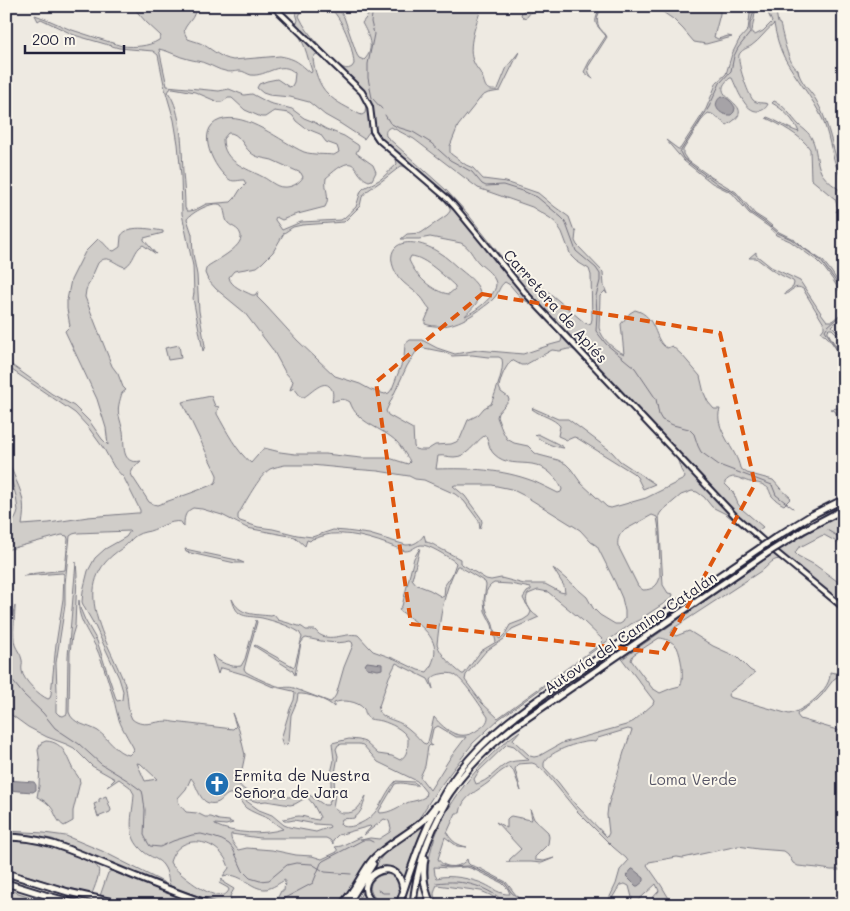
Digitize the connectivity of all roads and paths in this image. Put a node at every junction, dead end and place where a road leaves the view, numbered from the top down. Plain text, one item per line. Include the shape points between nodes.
1 (273, 6) edge
2 (844, 499) edge
3 (844, 509) edge
4 (844, 608) edge
5 (533, 713) junction
6 (445, 797) junction
7 (6, 837) edge
8 (428, 840) junction
9 (385, 850) junction
10 (6, 873) edge
11 (6, 883) edge
12 (403, 892) junction
13 (401, 902) edge
14 (413, 902) edge
15 (81, 905) edge
16 (126, 905) edge
17 (211, 905) edge
18 (341, 905) edge
19 (347, 905) edge
20 (376, 905) edge
21 (432, 905) edge

1 - 4 street, Carretera de Apiés via 362,92 370,107 373,131 379,140 456,208 528,296 736,517
2 - 6 highway, Autovía del Camino Catalán, bridge via 776,537 527,707 474,753 456,775
3 - 5 highway, Autovía del Camino Catalán, bridge via 766,554
5 - 6 highway, Autovía del Camino Catalán via 482,754
5 - 8 highway via 468,773 447,802
6 - 9 highway via 424,820
6 - 12 highway via 424,834
6 - 13 highway
7 - 17 highway via 52,843
8 - 14 highway
8 - 21 highway via 424,874 426,892
9 - 18 highway via 378,854
9 - 19 highway
10 - 16 highway
11 - 15 highway
12 - 13 highway
12 - 20 highway via 402,882 395,873 377,871 369,878 366,889 368,897

